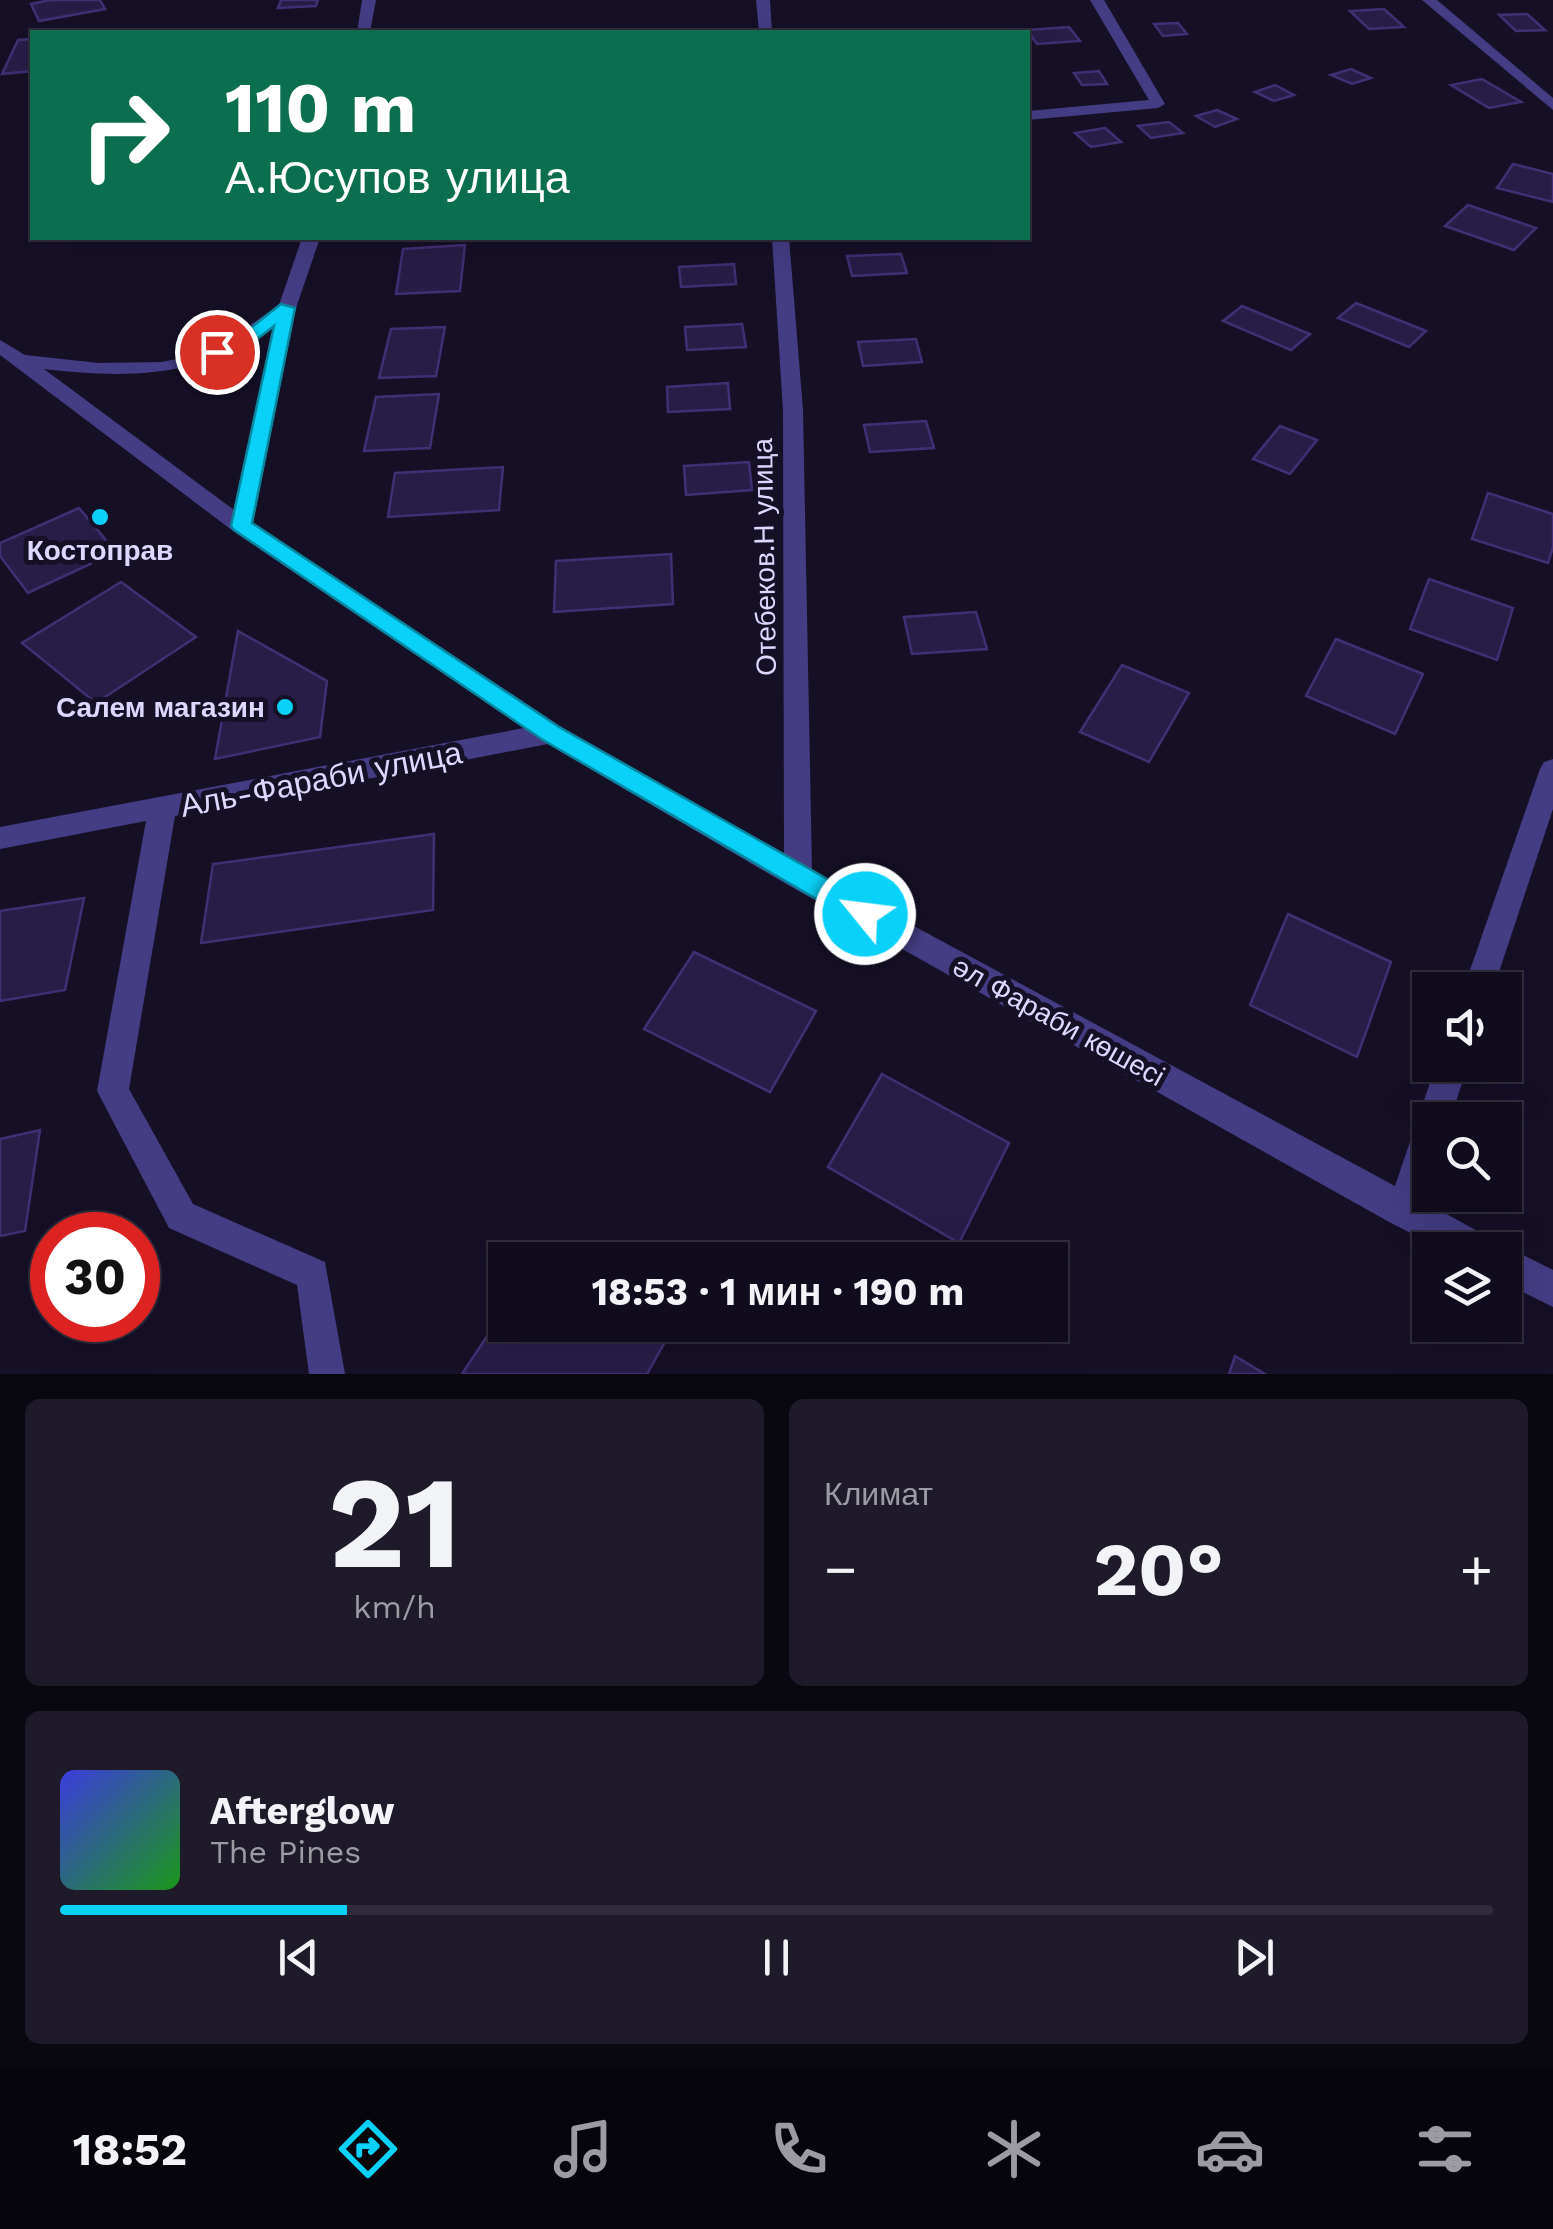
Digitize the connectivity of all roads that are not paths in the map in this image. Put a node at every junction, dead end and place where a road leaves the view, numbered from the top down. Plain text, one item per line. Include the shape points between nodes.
1 (369, 0) edge
2 (763, 0) edge
3 (1097, 0) edge
4 (1429, 0) edge
5 (364, 30) edge
6 (766, 30) edge
7 (1553, 106) edge
8 (1030, 116) edge
9 (310, 240) edge
10 (781, 240) edge
11 (286, 308) junction
12 (10, 353) edge
13 (241, 526) junction
14 (551, 734) junction
15 (1553, 769) edge
16 (162, 810) junction
17 (0, 838) edge
18 (798, 877) junction
19 (1484, 972) edge
20 (1412, 1184) edge
21 (1403, 1210) junction
22 (1444, 1232) edge
23 (1522, 1273) edge
24 (1553, 1289) edge
25 (327, 1374) edge

1 - 5 street
2 - 6 street
3 - 8 street via 1158,104
4 - 7 street
9 - 11 street
10 - 18 street, Отебеков.Н улица via 793,410
11 - 12 street via 250,337 159,371 100,370
11 - 13 street
12 - 13 street, әл Фараби көшесі
13 - 14 street, әл Фараби көшесі
14 - 16 street, Аль-Фараби улица
14 - 18 street, әл Фараби көшесі
15 - 19 street
16 - 17 street
16 - 25 street, Аль-Фараби улица via 114,1090 181,1216 313,1274
18 - 21 street, әл Фараби көшесі
20 - 21 street
21 - 22 street, әл Фараби көшесі
23 - 24 street

